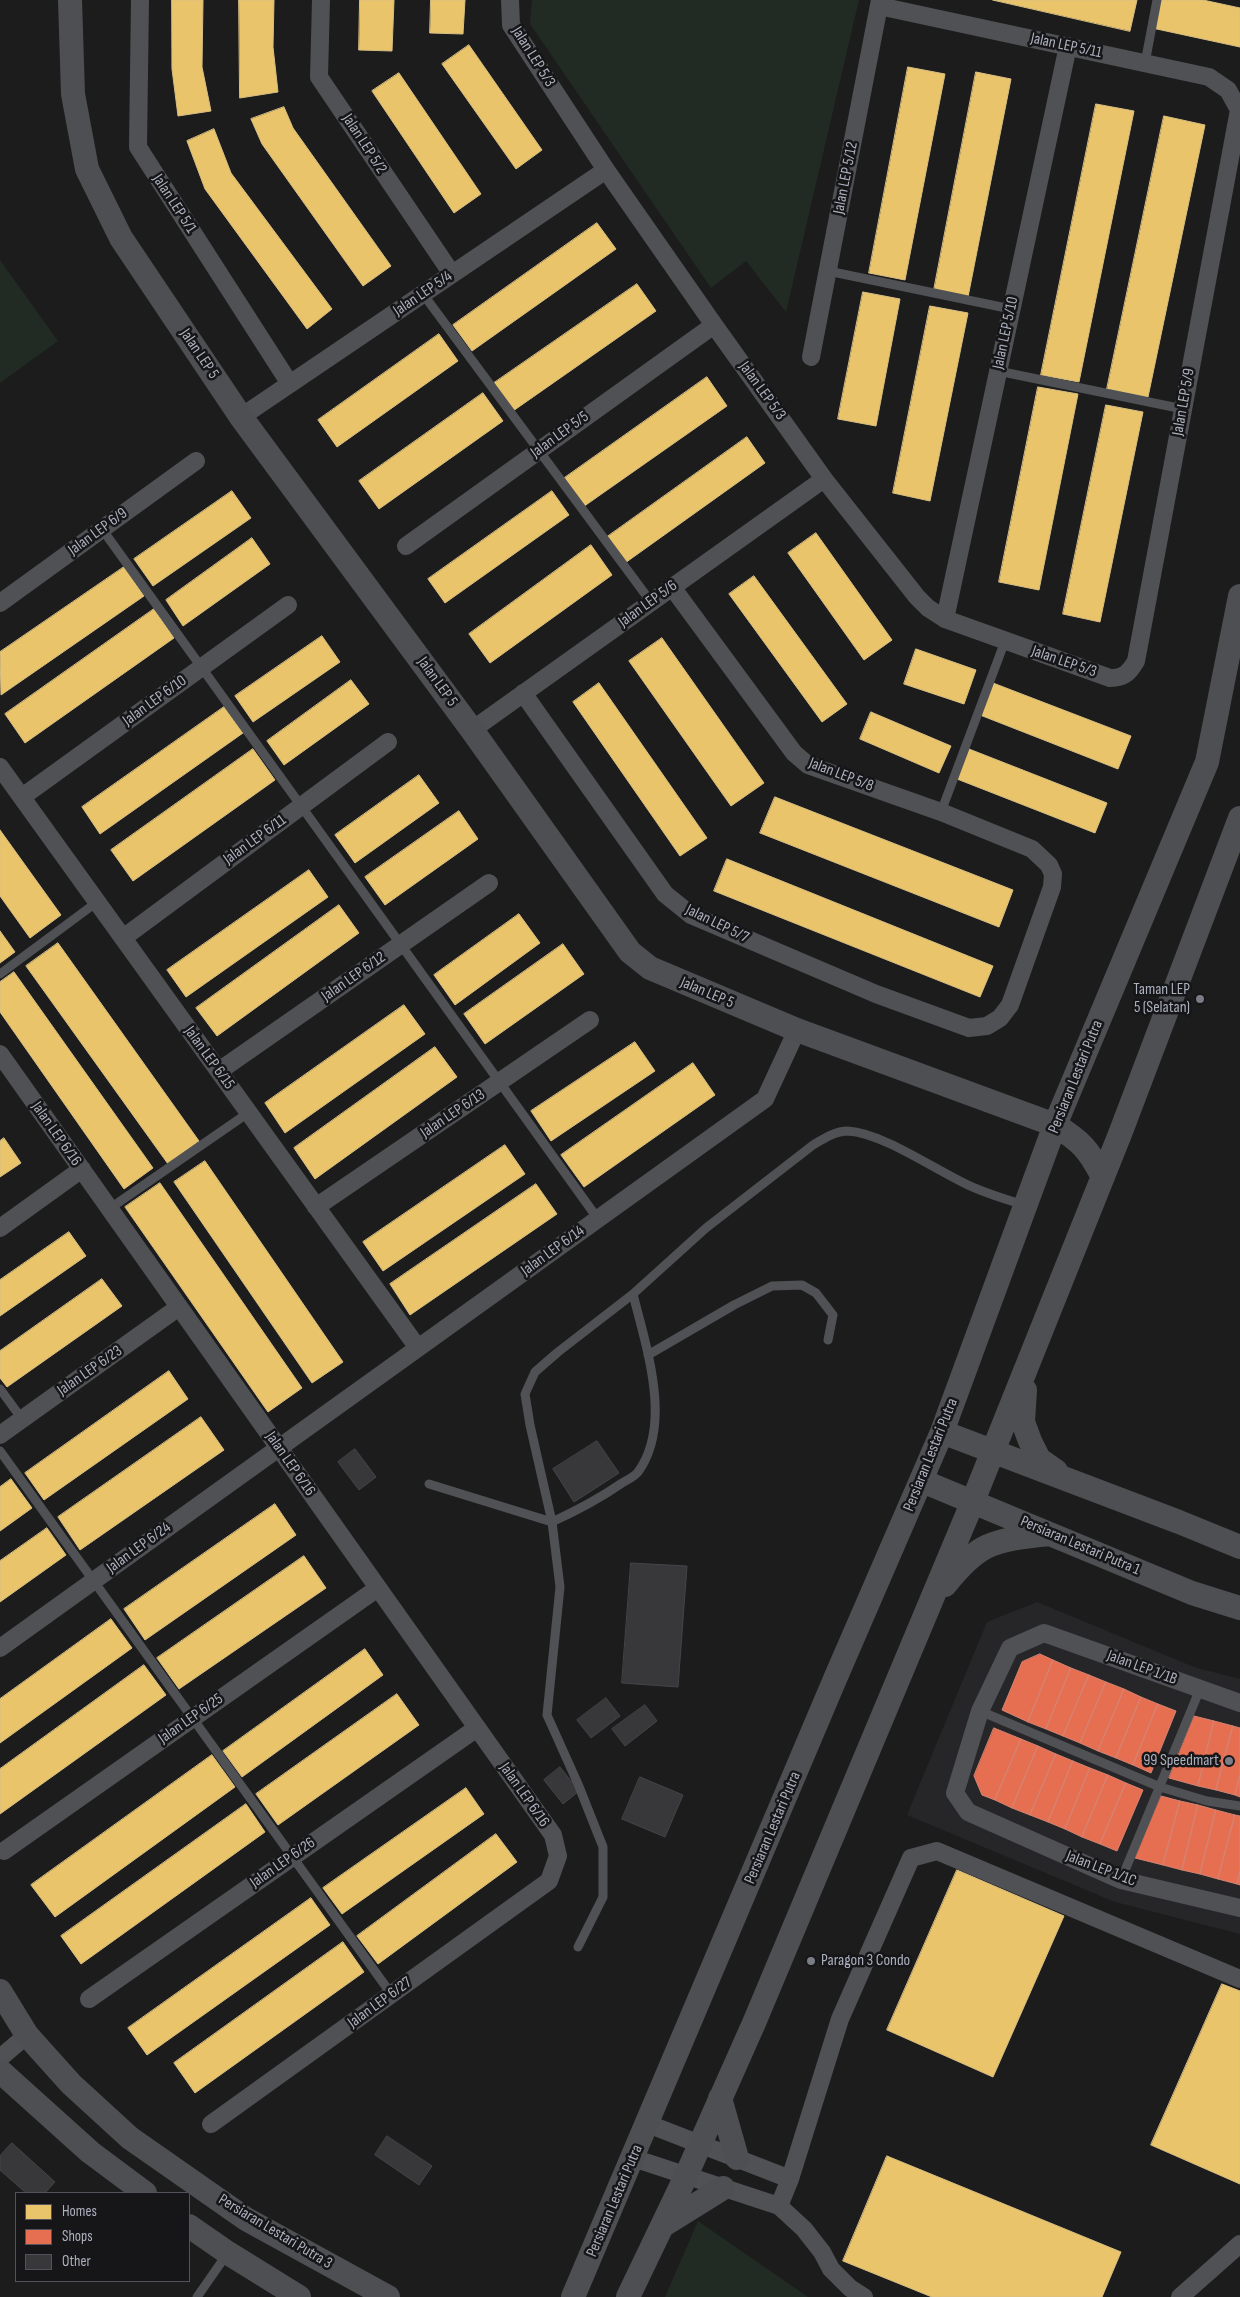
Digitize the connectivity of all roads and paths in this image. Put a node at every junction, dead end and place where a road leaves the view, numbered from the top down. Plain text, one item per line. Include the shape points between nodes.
1 (70, 0) edge
2 (140, 0) edge
3 (320, 0) edge
4 (510, 0) edge
5 (1156, 0) edge
6 (880, 3) edge
7 (1068, 46) junction
8 (1145, 63) junction
9 (1239, 110) edge
10 (606, 170) junction
11 (828, 271) junction
12 (452, 274) junction
13 (423, 294) junction
14 (1011, 309) junction
15 (714, 325) junction
16 (811, 357) dead end
17 (998, 371) junction
18 (290, 384) junction
19 (1183, 409) junction
20 (241, 417) junction
21 (539, 450) junction
22 (196, 461) dead end
23 (824, 479) junction
24 (102, 529) junction
25 (406, 546) dead end
26 (672, 587) junction
27 (1240, 596) edge
28 (652, 602) junction
29 (0, 603) edge
30 (288, 605) dead end
31 (945, 619) junction
32 (1005, 641) junction
33 (202, 668) junction
34 (1110, 678) joint
35 (523, 693) junction
36 (472, 730) junction
37 (388, 742) dead end
38 (0, 767) edge
39 (22, 798) junction
40 (301, 806) junction
41 (941, 812) junction
42 (1240, 818) edge
43 (1048, 865) joint
44 (489, 883) dead end
45 (97, 902) junction
46 (123, 938) junction
47 (400, 944) junction
48 (0, 974) edge
49 (590, 1020) dead end
50 (797, 1030) junction
51 (0, 1054) edge
52 (219, 1071) junction
53 (499, 1082) junction
54 (248, 1112) junction
55 (1055, 1125) junction
56 (82, 1169) junction
57 (1103, 1177) junction
58 (1025, 1206) junction
59 (316, 1207) junction
60 (109, 1209) junction
61 (598, 1219) junction
62 (0, 1228) edge
63 (633, 1294) junction
64 (179, 1308) junction
65 (828, 1340) dead end
66 (418, 1348) junction
67 (648, 1355) junction
68 (1027, 1368) junction
69 (0, 1389) edge
70 (22, 1419) junction
71 (942, 1432) junction
72 (0, 1435) edge
73 (279, 1448) junction
74 (0, 1451) edge
75 (993, 1452) junction
76 (1069, 1480) junction
77 (922, 1481) junction
78 (429, 1484) dead end
79 (973, 1501) junction
80 (552, 1522) junction
81 (1050, 1534) junction
82 (1240, 1547) edge
83 (94, 1581) junction
84 (378, 1588) junction
85 (930, 1603) junction
86 (1240, 1608) edge
87 (0, 1648) edge
88 (1200, 1689) junction
89 (1240, 1703) edge
90 (980, 1711) junction
91 (192, 1718) junction
92 (477, 1728) junction
93 (1160, 1787) junction
94 (1240, 1806) edge
95 (4, 1850) dead end
96 (292, 1857) junction
97 (1121, 1880) junction
98 (549, 1881) joint
99 (1240, 1908) edge
100 (578, 1947) dead end
101 (1240, 1979) edge
102 (0, 1991) edge
103 (392, 1995) junction
104 (89, 1999) dead end
105 (27, 2035) junction
106 (0, 2058) edge
107 (0, 2071) edge
108 (720, 2098) junction
109 (211, 2124) dead end
110 (648, 2124) junction
111 (700, 2144) junction
112 (633, 2158) junction
113 (737, 2158) junction
114 (686, 2176) junction
115 (790, 2179) junction
116 (723, 2188) junction
117 (144, 2192) edge
118 (779, 2206) junction
119 (662, 2226) junction
120 (190, 2227) edge
121 (1240, 2244) edge
122 (228, 2253) junction
123 (197, 2297) edge
124 (299, 2297) edge
125 (388, 2297) edge
126 (573, 2297) edge
127 (628, 2297) edge
128 (864, 2297) edge
129 (1180, 2297) edge

1 - 20 street, Jalan LEP 5 via 73,94 87,169 121,238
2 - 18 street, Jalan LEP 5/1 via 138,147
3 - 12 street, Jalan LEP 5/2 via 319,77
4 - 10 street, Jalan LEP 5/3 via 511,25
5 - 8 lane
6 - 7 street, Jalan LEP 5/11
6 - 11 street, Jalan LEP 5/12
7 - 8 street, Jalan LEP 5/11
7 - 14 street, Jalan LEP 5/10
8 - 9 street, Jalan LEP 5/11 via 1209,77 1228,90
9 - 19 street, Jalan LEP 5/9
10 - 12 street, Jalan LEP 5/4
10 - 15 street, Jalan LEP 5/3
11 - 14 lane
11 - 16 street, Jalan LEP 5/12
12 - 13 street, Jalan LEP 5/4
13 - 18 street, Jalan LEP 5/4
13 - 21 lane
14 - 17 street, Jalan LEP 5/10
15 - 21 street, Jalan LEP 5/5
15 - 23 street, Jalan LEP 5/3
17 - 19 lane
17 - 31 street, Jalan LEP 5/10
18 - 20 street, Jalan LEP 5/4
19 - 34 street, Jalan LEP 5/9 via 1136,661 1126,675
20 - 36 street, Jalan LEP 5
21 - 25 street, Jalan LEP 5/5
21 - 28 lane
22 - 24 street, Jalan LEP 6/9
23 - 26 street, Jalan LEP 5/6
23 - 31 street, Jalan LEP 5/3 via 917,597
24 - 29 street, Jalan LEP 6/9
24 - 33 lane
26 - 28 street, Jalan LEP 5/6
26 - 41 street, Jalan LEP 5/8 via 794,753 808,765
27 - 55 street, Persiaran Lestari Putra via 1207,762
28 - 35 street, Jalan LEP 5/6
30 - 33 street, Jalan LEP 6/10
31 - 32 street, Jalan LEP 5/3
32 - 34 street, Jalan LEP 5/3
32 - 41 lane
33 - 39 street, Jalan LEP 6/10
33 - 40 lane
35 - 36 street, Jalan LEP 5/6
35 - 43 street, Jalan LEP 5/7 via 665,894 691,915 876,994 969,1028 987,1026 1000,1018 1010,1004 1052,887
36 - 50 street, Jalan LEP 5 via 630,952 650,968
37 - 40 street, Jalan LEP 6/11
38 - 39 street, Jalan LEP 6/15
39 - 45 street, Jalan LEP 6/15
40 - 46 street, Jalan LEP 6/11
40 - 47 lane
41 - 43 street, Jalan LEP 5/8 via 1032,848
42 - 57 street
44 - 47 street, Jalan LEP 6/12
45 - 46 street, Jalan LEP 6/15
45 - 48 lane
46 - 52 street, Jalan LEP 6/15
47 - 52 street, Jalan LEP 6/12
47 - 53 lane
49 - 53 street, Jalan LEP 6/13
50 - 55 street, Jalan LEP 5
50 - 61 street, Jalan LEP 6/14 via 765,1099
51 - 56 street, Jalan LEP 6/16
52 - 54 street, Jalan LEP 6/15
53 - 59 street, Jalan LEP 6/13
53 - 61 lane
54 - 59 street, Jalan LEP 6/15
54 - 60 lane
55 - 57 street, Jalan LEP 5 via 1089,1151
55 - 58 street, Persiaran Lestari Putra
56 - 60 street, Jalan LEP 6/16
56 - 62 street
57 - 68 street
58 - 63 lane via 968,1186 886,1143 847,1131 830,1135 813,1145 706,1228
58 - 71 street, Persiaran Lestari Putra
59 - 66 street, Jalan LEP 6/15
60 - 64 street, Jalan LEP 6/16
61 - 66 street, Jalan LEP 6/14
63 - 67 lane
63 - 80 lane via 535,1372 525,1394
64 - 70 street, Jalan LEP 6/23
64 - 73 street, Jalan LEP 6/16
65 - 67 lane via 833,1315 816,1293 802,1284 772,1286
66 - 73 street, Jalan LEP 6/14
67 - 80 lane via 656,1414 648,1452 637,1473 594,1503
68 - 75 street
68 - 76 street via 1022,1422 1039,1459
69 - 70 lane
70 - 72 street, Jalan LEP 6/23
71 - 75 street
71 - 77 street, Persiaran Lestari Putra
73 - 83 street, Jalan LEP 6/24
73 - 84 street, Jalan LEP 6/16
74 - 83 lane
75 - 76 street
75 - 79 street
76 - 82 street
77 - 79 street, Persiaran Lestari Putra 1
77 - 110 street, Persiaran Lestari Putra
78 - 80 lane
79 - 81 street, Persiaran Lestari Putra 1
79 - 85 street
80 - 100 lane via 560,1587 547,1715 603,1847 603,1897
81 - 85 street via 1000,1541 981,1548 960,1566
81 - 86 street, Persiaran Lestari Putra 1 via 1192,1594
83 - 87 street, Jalan LEP 6/24
83 - 91 lane
84 - 91 street, Jalan LEP 6/25
84 - 92 street, Jalan LEP 6/16
85 - 108 street
88 - 89 street, Jalan LEP 1/1B
88 - 90 street, Jalan LEP 1/1B via 1044,1633 1010,1648
88 - 93 lane
90 - 93 lane
90 - 97 street, Jalan LEP 1/1C via 955,1792 968,1812
91 - 95 street, Jalan LEP 6/25
91 - 96 lane
92 - 96 street, Jalan LEP 6/26
92 - 98 street, Jalan LEP 6/16 via 553,1835 558,1856
93 - 94 lane via 1207,1801
93 - 97 lane
96 - 103 lane
96 - 104 street, Jalan LEP 6/26
97 - 99 street, Jalan LEP 1/1C
98 - 103 street, Jalan LEP 6/27
101 - 115 street via 937,1851 911,1858 840,2019
102 - 105 street, Persiaran Lestari Putra 3
103 - 109 street, Jalan LEP 6/27
105 - 106 street
105 - 125 street, Persiaran Lestari Putra 3 via 72,2084 130,2138 246,2218
107 - 117 street via 90,2152
108 - 111 street
108 - 113 street
110 - 111 street
110 - 112 street, Persiaran Lestari Putra
111 - 113 street
111 - 114 street
112 - 114 street
112 - 126 street, Persiaran Lestari Putra
113 - 115 street
114 - 116 street
114 - 119 street
115 - 118 street
116 - 118 street
116 - 119 street
118 - 128 street via 804,2229 831,2269
119 - 127 street
120 - 122 street
121 - 129 street
122 - 123 lane
122 - 124 street

